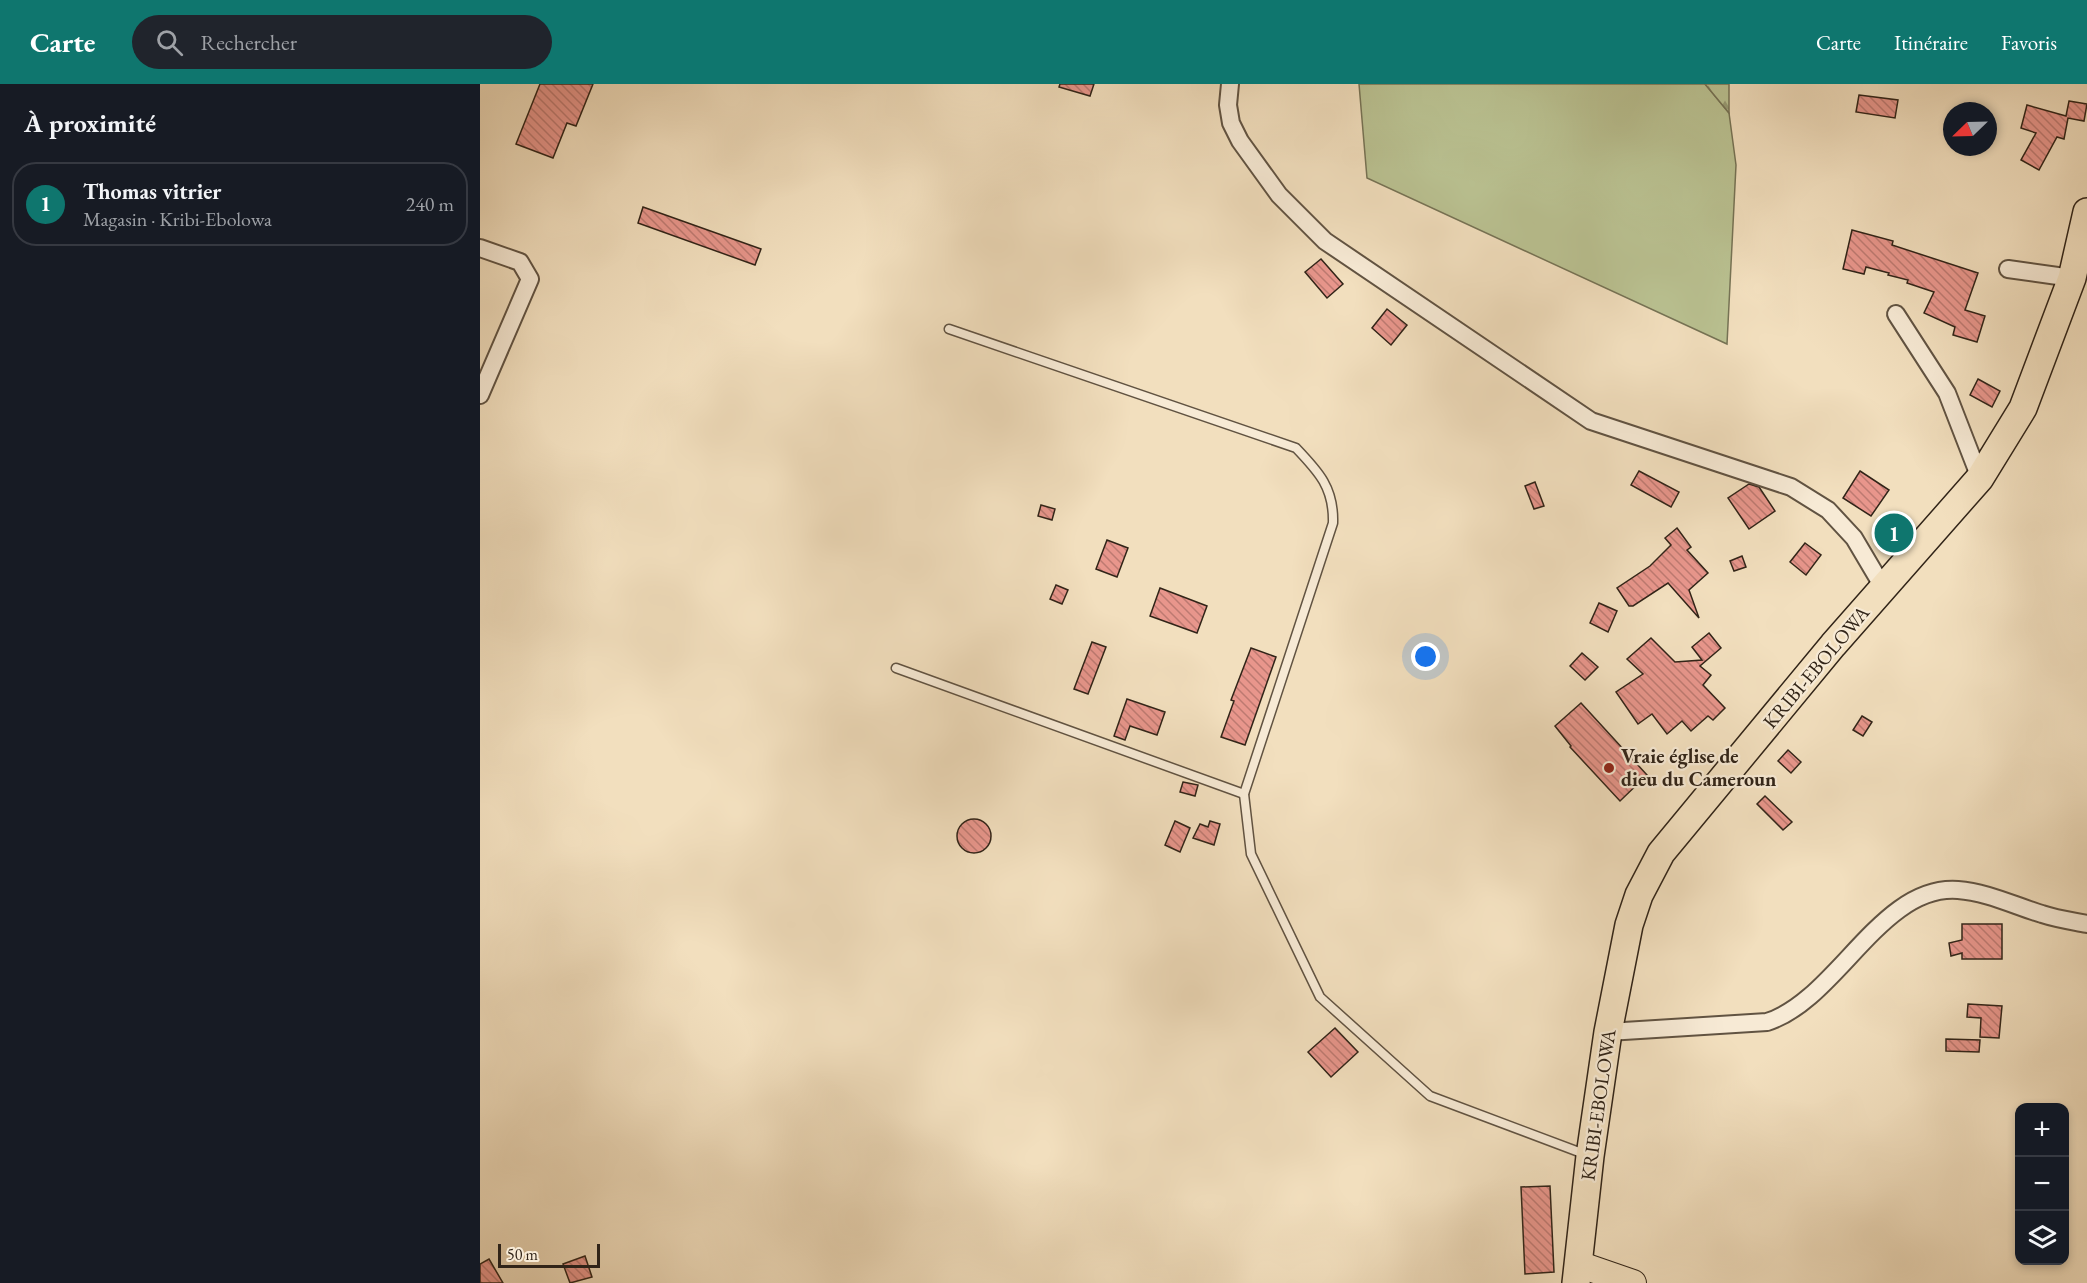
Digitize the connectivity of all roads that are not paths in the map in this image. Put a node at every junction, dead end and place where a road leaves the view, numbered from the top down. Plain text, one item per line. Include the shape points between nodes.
1 (1230, 84) edge
2 (2087, 212) edge
3 (480, 248) edge
4 (2079, 267) edge
5 (2008, 269) dead end
6 (1896, 314) dead end
7 (949, 329) dead end
8 (480, 395) edge
9 (1980, 478) junction
10 (1883, 587) junction
11 (896, 668) dead end
12 (1244, 794) junction
13 (2087, 924) edge
14 (1608, 1032) junction
15 (1590, 1156) junction
16 (1577, 1274) edge
17 (1633, 1283) edge

1 - 10 street via 1231,123 1240,141 1278,195 1325,242 1591,421 1791,487 1828,510 1854,538
2 - 4 highway, KRIBI-EBOLOWA
3 - 8 street via 520,262 530,279
4 - 5 street
4 - 9 highway, KRIBI-EBOLOWA via 2023,408
6 - 9 street via 1947,393
7 - 12 lane via 1296,448 1319,472 1334,501 1333,523
9 - 10 highway, KRIBI-EBOLOWA
10 - 14 highway, KRIBI-EBOLOWA via 1661,853 1639,895 1629,925
11 - 12 lane
12 - 15 lane via 1251,854 1320,997 1430,1096
13 - 14 street via 2044,915 1985,895 1956,890 1926,894 1899,907 1849,960 1779,1018 1767,1022
14 - 15 highway, KRIBI-EBOLOWA
15 - 16 highway, KRIBI-EBOLOWA
16 - 17 main road

